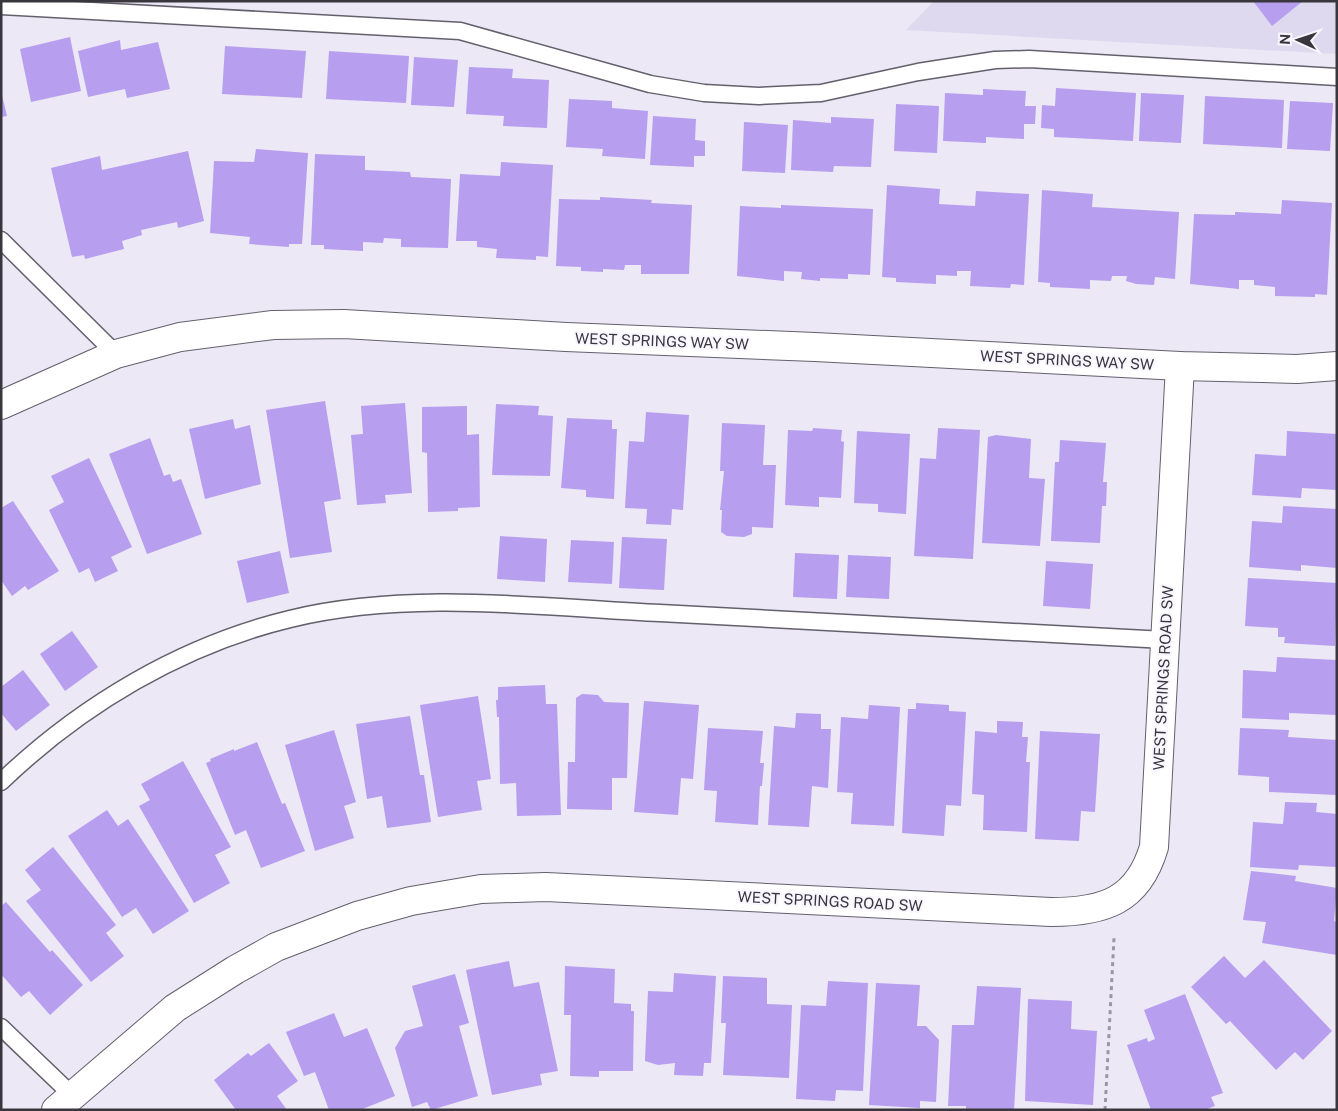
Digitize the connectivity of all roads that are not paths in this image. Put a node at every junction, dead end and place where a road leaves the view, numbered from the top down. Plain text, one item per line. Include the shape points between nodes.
1 (1, 6) edge
2 (1337, 77) edge
3 (1, 240) edge
4 (116, 354) junction
5 (1180, 366) junction
6 (1337, 366) edge
7 (1, 405) edge
8 (1165, 640) junction
9 (1, 782) edge
10 (1, 1027) edge
11 (64, 1102) edge

1 - 2 lane via 460,31 650,84 759,96 821,93 918,72 995,60 1029,59
3 - 4 lane
4 - 5 street, WEST SPRINGS WAY SW via 180,337 273,326 344,324
4 - 7 street, WEST SPRINGS WAY SW
5 - 6 street, WEST SPRINGS WAY SW via 1297,369
5 - 8 street, WEST SPRINGS ROAD SW
8 - 9 lane via 473,603 350,607 289,619 209,644 130,684 84,714
8 - 11 street, WEST SPRINGS ROAD SW via 1154,847 1141,879 1116,900 1082,912 1051,912 546,887 482,889 412,901 357,916 276,947 235,970 175,1008
10 - 11 lane

